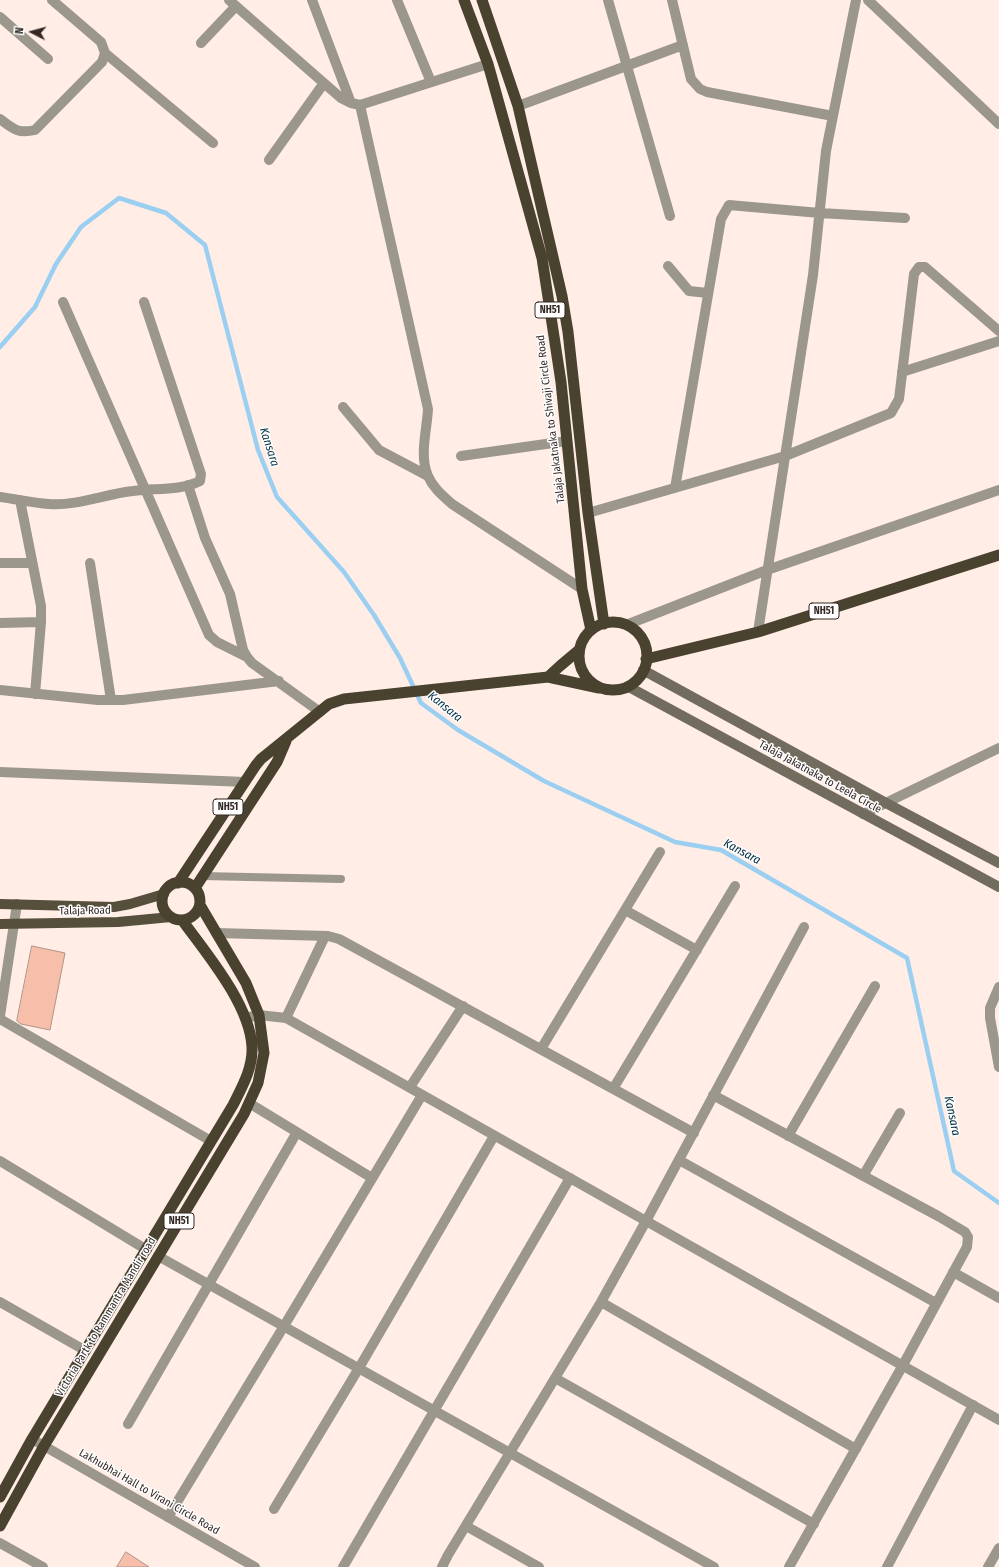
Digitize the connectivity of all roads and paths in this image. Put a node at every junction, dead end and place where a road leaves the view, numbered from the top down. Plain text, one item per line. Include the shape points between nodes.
1 (52, 0) edge
2 (312, 0) edge
3 (397, 0) edge
4 (464, 0) edge
5 (482, 0) edge
6 (608, 0) edge
7 (672, 0) edge
8 (856, 0) edge
9 (868, 0) edge
10 (233, 3) edge
11 (0, 17) edge
12 (201, 43) dead end
13 (683, 45) junction
14 (105, 53) junction
15 (48, 59) dead end
16 (488, 64) junction
17 (627, 66) junction
18 (431, 82) junction
19 (324, 83) junction
20 (355, 104) junction
21 (518, 106) junction
22 (833, 116) junction
23 (0, 119) edge
24 (999, 124) edge
25 (213, 144) dead end
26 (269, 160) dead end
27 (820, 213) junction
28 (670, 216) dead end
29 (905, 218) dead end
30 (668, 266) dead end
31 (708, 293) junction
32 (63, 302) dead end
33 (144, 302) dead end
34 (999, 331) edge
35 (999, 341) edge
36 (902, 372) junction
37 (343, 407) dead end
38 (568, 441) junction
39 (461, 456) dead end
40 (784, 456) junction
41 (428, 476) junction
42 (188, 485) junction
43 (675, 488) junction
44 (147, 490) junction
45 (999, 490) edge
46 (0, 497) edge
47 (20, 500) junction
48 (588, 513) junction
49 (999, 555) edge
50 (0, 563) edge
51 (32, 563) junction
52 (90, 563) dead end
53 (767, 570) junction
54 (582, 589) junction
55 (42, 622) junction
56 (0, 623) edge
57 (604, 624) junction
58 (626, 625) junction
59 (591, 630) junction
60 (758, 632) junction
61 (579, 650) junction
62 (247, 657) junction
63 (646, 659) junction
64 (643, 670) junction
65 (545, 678) junction
66 (279, 681) junction
67 (629, 687) junction
68 (599, 688) junction
69 (0, 690) edge
70 (35, 694) junction
71 (111, 700) junction
72 (320, 712) junction
73 (287, 739) junction
74 (999, 748) edge
75 (0, 772) edge
76 (245, 782) junction
77 (886, 803) junction
78 (863, 814) junction
79 (660, 852) dead end
80 (999, 863) edge
81 (202, 876) junction
82 (342, 879) dead end
83 (178, 883) junction
84 (735, 886) dead end
85 (999, 887) edge
86 (195, 888) junction
87 (164, 894) junction
88 (0, 904) edge
89 (17, 904) junction
90 (200, 905) junction
91 (625, 910) junction
92 (171, 917) junction
93 (182, 920) junction
94 (0, 924) edge
95 (14, 924) junction
96 (804, 927) dead end
97 (216, 933) junction
98 (324, 936) junction
99 (697, 950) junction
100 (875, 986) dead end
101 (999, 987) edge
102 (463, 1006) junction
103 (259, 1015) junction
104 (0, 1016) edge
105 (245, 1018) junction
106 (286, 1018) junction
107 (0, 1019) edge
108 (541, 1049) junction
109 (999, 1067) edge
110 (410, 1087) junction
111 (614, 1089) junction
112 (422, 1095) junction
113 (713, 1095) junction
114 (249, 1103) junction
115 (900, 1113) dead end
116 (297, 1132) junction
117 (694, 1132) junction
118 (494, 1136) junction
119 (788, 1136) junction
120 (211, 1141) junction
121 (679, 1160) junction
122 (0, 1161) edge
123 (863, 1176) junction
124 (372, 1178) junction
125 (570, 1178) junction
126 (646, 1221) junction
127 (147, 1250) junction
128 (158, 1256) junction
129 (953, 1272) junction
130 (209, 1284) junction
131 (988, 1292) junction
132 (999, 1294) edge
133 (999, 1298) edge
134 (0, 1302) edge
135 (601, 1302) junction
136 (936, 1303) junction
137 (284, 1326) junction
138 (86, 1351) junction
139 (903, 1366) junction
140 (359, 1368) junction
141 (555, 1378) junction
142 (973, 1405) junction
143 (435, 1411) junction
144 (999, 1420) edge
145 (128, 1424) dead end
146 (32, 1439) junction
147 (44, 1446) junction
148 (856, 1449) junction
149 (510, 1454) junction
150 (0, 1498) edge
151 (274, 1509) dead end
152 (168, 1517) junction
153 (814, 1524) junction
154 (0, 1526) edge
155 (466, 1526) junction
156 (0, 1543) edge
157 (999, 1548) edge
158 (792, 1566) edge
159 (43, 1567) edge
160 (255, 1567) edge
161 (343, 1567) edge
162 (442, 1567) edge
163 (539, 1567) edge
164 (714, 1567) edge
165 (886, 1567) edge
166 (988, 1567) edge

1 - 14 street via 101,42
2 - 20 street
3 - 18 street
4 - 16 highway, Talaja Jakatnaka to Shivaji Circle Road / NH51
5 - 21 highway, NH51
6 - 17 street
7 - 13 street
8 - 22 street
9 - 24 street
10 - 12 street
10 - 19 street
11 - 15 street
13 - 17 street
13 - 22 street via 691,79 700,89
14 - 23 street via 102,62 35,130 25,133 14,130
14 - 25 street
16 - 18 street
16 - 38 highway, Talaja Jakatnaka to Shivaji Circle Road / NH51 via 542,258 562,382
17 - 21 street
17 - 28 street
18 - 20 street
19 - 20 street via 341,98
19 - 26 street
20 - 41 street via 428,408 424,458
21 - 48 highway, NH51 via 565,315
22 - 27 street via 826,151
27 - 29 street
27 - 31 street via 728,205 721,219
27 - 40 street
30 - 31 street via 689,291
31 - 43 street
32 - 44 street
33 - 42 street via 201,474 200,480
34 - 36 street via 925,267 919,267 914,274
35 - 36 street
36 - 40 street via 899,399 891,412
37 - 41 street via 379,450
38 - 39 street
38 - 54 highway, Talaja Jakatnaka to Shivaji Circle Road / NH51
40 - 43 street
40 - 53 street
41 - 54 street via 437,490 452,504
42 - 44 street
42 - 62 street via 205,538 230,594 243,650
43 - 48 street
44 - 47 street via 49,505
44 - 62 street via 210,634 217,642
45 - 53 street
46 - 47 street
47 - 51 street
48 - 57 highway, NH51
49 - 60 highway, NH51
50 - 51 street
51 - 55 street
52 - 71 street
53 - 58 street
53 - 60 street
54 - 59 highway, Talaja Jakatnaka to Shivaji Circle Road / NH51
55 - 56 street
55 - 70 street
57 - 58 highway via 612,622
57 - 59 highway
58 - 63 highway via 639,634 646,647
59 - 61 highway
60 - 63 highway, NH51
61 - 65 highway
61 - 68 highway via 580,665 587,679
62 - 66 street
63 - 64 highway via 647,663
64 - 67 highway via 640,677
64 - 77 main road, Talaja Jakatnaka to Leela Circle
65 - 68 highway, NH51
65 - 72 highway, NH51 via 344,699 329,704
66 - 71 street
66 - 72 street
67 - 68 highway, NH51 via 614,691
67 - 78 main road, Talaja Jakatnaka to Leela Circle
69 - 70 street
70 - 71 street
72 - 73 highway, NH51
73 - 76 highway, NH51 via 261,759
73 - 81 highway, NH51 via 277,762
74 - 77 street
75 - 76 street
76 - 83 highway, NH51
77 - 78 street
77 - 80 main road, Talaja Jakatnaka to Leela Circle
78 - 85 main road, Talaja Jakatnaka to Leela Circle
79 - 91 street
81 - 82 lane
81 - 86 highway, NH51
83 - 86 highway via 190,884
83 - 87 highway, NH51 via 167,889
84 - 99 street
86 - 90 highway, NH51
87 - 89 main road, Talaja Road via 123,906
87 - 92 highway via 163,907
88 - 89 main road, Talaja Road
89 - 95 street
90 - 93 highway via 194,915
90 - 97 highway, Victoria Partk to Rammantra Mandir road / NH51
91 - 99 street
91 - 108 street
92 - 93 highway
92 - 95 main road, Talaja Road via 118,922
93 - 105 highway, Victoria Partk to Rammantra Mandir road / NH51 via 228,983
94 - 95 main road, Talaja Road
95 - 104 street
96 - 113 street
97 - 98 street
97 - 103 highway, Victoria Partk to Rammantra Mandir road / NH51 via 246,983
98 - 102 street via 339,939
98 - 106 street
99 - 111 street
100 - 119 street
101 - 109 street via 992,1003 990,1018
102 - 108 street
102 - 110 street
103 - 105 street
103 - 106 street
103 - 114 highway, Victoria Partk to Rammantra Mandir road / NH51 via 264,1053 258,1083
105 - 120 highway, Victoria Partk to Rammantra Mandir road / NH51 via 252,1048 249,1071 233,1105
106 - 110 street
107 - 120 street
108 - 111 street
110 - 112 street
111 - 117 street
112 - 118 street
112 - 124 street
113 - 117 street
113 - 119 street
114 - 116 street
114 - 128 highway, Victoria Partk to Rammantra Mandir road / NH51
115 - 123 street
116 - 124 street
116 - 130 street
117 - 121 street
118 - 125 street
118 - 140 street
119 - 123 street
120 - 127 highway, Victoria Partk to Rammantra Mandir road / NH51
121 - 126 street
121 - 136 street
122 - 127 street
123 - 129 street via 965,1232 968,1237 967,1247
124 - 137 street
125 - 126 street
125 - 143 street
126 - 135 street
126 - 139 street
127 - 138 highway, Victoria Partk to Rammantra Mandir road / NH51
128 - 130 street
128 - 147 highway, Victoria Partk to Rammantra Mandir road / NH51
129 - 131 street
129 - 136 street
130 - 137 street
130 - 145 street
131 - 132 street
131 - 133 street
134 - 138 street
135 - 141 street
135 - 148 street
136 - 139 street
137 - 140 street
137 - 152 street
138 - 146 highway, Victoria Partk to Rammantra Mandir road / NH51
139 - 142 street
139 - 148 street
140 - 143 street
140 - 151 street
141 - 149 street
141 - 153 street
142 - 144 street
142 - 165 street
143 - 149 street
143 - 161 street
146 - 147 street, Lakhubhai Hall to Virani Circle Road
146 - 150 highway, Victoria Partk to Rammantra Mandir road / NH51
147 - 152 street, Lakhubhai Hall to Virani Circle Road
147 - 154 highway, Victoria Partk to Rammantra Mandir road / NH51
148 - 153 street
149 - 155 street
149 - 164 street
152 - 160 street, Lakhubhai Hall to Virani Circle Road
153 - 158 street
155 - 162 street
155 - 163 street
156 - 159 street
157 - 166 street

